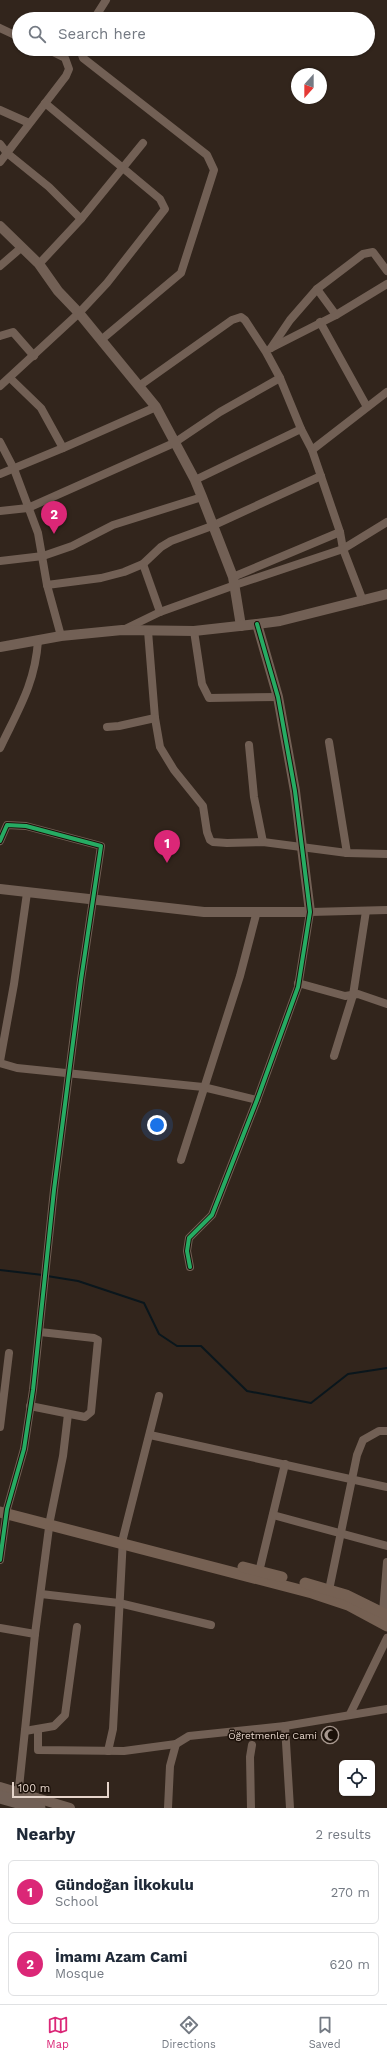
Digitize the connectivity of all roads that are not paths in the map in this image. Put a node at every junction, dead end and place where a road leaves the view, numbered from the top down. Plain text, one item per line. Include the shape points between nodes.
1 (106, 0) edge
2 (98, 12) edge
3 (0, 28) edge
4 (12, 34) edge
5 (61, 56) edge
6 (82, 56) edge
7 (45, 103) junction
8 (0, 110) edge
9 (30, 123) junction
10 (143, 143) dead end
11 (0, 144) edge
12 (7, 153) junction
13 (0, 162) edge
14 (122, 168) junction
15 (80, 219) junction
16 (0, 226) edge
17 (22, 246) junction
18 (39, 264) junction
19 (0, 266) edge
20 (387, 271) edge
21 (387, 284) edge
22 (317, 289) junction
23 (79, 313) junction
24 (336, 315) junction
25 (320, 322) junction
26 (0, 336) edge
27 (101, 340) junction
28 (269, 350) junction
29 (34, 356) junction
30 (10, 378) junction
31 (280, 378) junction
32 (0, 386) edge
33 (139, 386) junction
34 (387, 392) edge
35 (367, 406) junction
36 (156, 407) junction
37 (301, 429) junction
38 (0, 442) edge
39 (174, 443) junction
40 (64, 448) junction
41 (312, 450) junction
42 (14, 469) junction
43 (0, 474) edge
44 (321, 476) junction
45 (195, 480) junction
46 (202, 497) junction
47 (28, 508) junction
48 (0, 511) edge
49 (387, 522) edge
50 (212, 526) junction
51 (340, 532) junction
52 (343, 549) junction
53 (43, 556) junction
54 (0, 561) edge
55 (143, 564) junction
56 (234, 581) junction
57 (47, 585) junction
58 (387, 594) edge
59 (363, 601) junction
60 (160, 612) junction
61 (257, 624) junction
62 (241, 626) junction
63 (122, 630) junction
64 (148, 631) junction
65 (194, 631) junction
66 (61, 636) junction
67 (38, 641) junction
68 (0, 647) edge
69 (278, 697) junction
70 (155, 718) junction
71 (107, 727) dead end
72 (329, 742) dead end
73 (249, 745) dead end
74 (0, 748) edge
75 (0, 841) edge
76 (263, 842) junction
77 (302, 848) junction
78 (346, 853) junction
79 (387, 854) edge
80 (0, 889) edge
81 (27, 892) junction
82 (94, 900) junction
83 (387, 910) edge
84 (366, 911) junction
85 (257, 912) junction
86 (310, 912) junction
87 (298, 983) junction
88 (353, 995) junction
89 (387, 1004) edge
90 (334, 1056) dead end
91 (0, 1062) edge
92 (69, 1073) junction
93 (203, 1087) junction
94 (257, 1100) junction
95 (181, 1160) dead end
96 (190, 1267) dead end
97 (40, 1332) junction
98 (9, 1353) dead end
99 (159, 1396) dead end
100 (1, 1400) edge
101 (30, 1406) junction
102 (68, 1414) junction
103 (0, 1426) edge
104 (387, 1431) edge
105 (150, 1435) junction
106 (285, 1464) junction
107 (351, 1478) junction
108 (387, 1487) edge
109 (4, 1510) edge
110 (273, 1515) junction
111 (50, 1523) junction
112 (340, 1532) junction
113 (122, 1541) junction
114 (387, 1546) edge
115 (0, 1560) edge
116 (387, 1562) edge
117 (258, 1575) junction
118 (329, 1590) junction
119 (41, 1594) junction
120 (119, 1603) junction
121 (385, 1613) edge
122 (211, 1625) dead end
123 (387, 1626) edge
124 (77, 1627) dead end
125 (0, 1628) edge
126 (35, 1634) junction
127 (387, 1638) edge
128 (387, 1708) edge
129 (350, 1714) junction
130 (285, 1726) junction
131 (38, 1730) junction
132 (25, 1731) junction
133 (176, 1744) junction
134 (252, 1745) dead end
135 (108, 1751) junction
136 (0, 1787) edge
137 (0, 1797) edge
138 (18, 1801) edge
139 (39, 1808) edge
140 (70, 1808) edge
141 (168, 1808) edge
142 (251, 1808) edge
143 (290, 1808) edge

1 - 2 street
3 - 4 street
5 - 7 street via 65,58 69,70
6 - 27 street via 207,155 214,170 181,273
7 - 9 street
7 - 14 street
8 - 9 street
9 - 12 street
10 - 14 street
11 - 12 street
12 - 13 street
12 - 15 street via 49,187
14 - 15 street
14 - 23 street via 160,199 165,209 107,283
15 - 18 street
16 - 17 street
17 - 18 street
17 - 19 street
18 - 23 street via 58,292
20 - 22 street via 377,255 368,252
21 - 24 street
22 - 24 street
22 - 28 street via 290,320
23 - 27 street
23 - 29 street
24 - 25 street
25 - 28 street
25 - 35 street
26 - 29 street via 12,332
27 - 33 street
28 - 31 street
28 - 33 street via 241,317 227,323
29 - 30 street
30 - 32 street
30 - 40 street via 42,408
31 - 37 street
31 - 39 street via 220,412
33 - 36 street
34 - 35 street
35 - 41 street
36 - 39 street
36 - 40 street
37 - 41 street
37 - 45 street
38 - 42 street
39 - 45 street
39 - 47 street
40 - 42 street
41 - 44 street
42 - 43 street
42 - 47 street
44 - 50 street
44 - 51 street
45 - 46 street
46 - 50 street
46 - 53 street via 113,525 72,546
47 - 48 street
47 - 53 street via 38,533
49 - 52 street
50 - 55 street via 171,541
50 - 56 street
51 - 52 street
51 - 56 street
52 - 56 street
52 - 59 street
53 - 54 street
53 - 57 street
55 - 57 street via 101,578
55 - 60 street
56 - 60 street
56 - 62 street
57 - 66 street
58 - 59 street
59 - 61 street
60 - 63 street
61 - 62 street
61 - 69 street
62 - 65 street
63 - 64 street
63 - 66 street
64 - 65 street
64 - 70 street
65 - 69 street via 202,684 209,698
66 - 67 street
67 - 68 street
67 - 74 street via 36,664 28,689
69 - 77 street via 295,791
70 - 71 street
70 - 76 street via 164,755 203,806 206,832 210,840 227,843
72 - 78 street
73 - 76 street via 254,797
75 - 82 street via 7,825 26,826 102,846
76 - 77 street
77 - 78 street
77 - 86 street
78 - 79 street
80 - 81 street
81 - 82 street
81 - 91 street
82 - 85 street via 204,912
82 - 92 street
83 - 84 street
84 - 86 street
84 - 88 street
85 - 86 street
85 - 93 street via 240,976
86 - 87 street
87 - 88 street via 345,996
87 - 94 street
88 - 89 street via 358,994
88 - 90 street
91 - 92 street via 17,1068
92 - 93 street
92 - 97 street
93 - 94 street
93 - 95 street
94 - 96 street via 212,1216 189,1238 187,1251
97 - 101 street
97 - 102 street via 98,1340 91,1412 85,1417
98 - 100 street
99 - 105 street
100 - 103 street
101 - 102 street
101 - 109 street via 24,1449
102 - 111 street
104 - 107 street via 379,1431 363,1440
105 - 106 street
105 - 113 street
106 - 107 street
106 - 110 street
107 - 108 street
107 - 112 street
109 - 111 main road
109 - 115 street
110 - 112 street
110 - 117 street
111 - 113 main road
111 - 119 street
112 - 114 street
112 - 118 street
113 - 117 main road
113 - 120 street
116 - 121 street
117 - 118 main road
117 - 123 main road via 348,1605
118 - 121 main road
119 - 120 street
119 - 126 street
120 - 122 street
120 - 135 street via 113,1730
124 - 131 street via 65,1715 54,1726
125 - 126 street
126 - 132 street
127 - 129 street
128 - 129 street
129 - 130 street
130 - 133 street via 189,1736
130 - 143 street
131 - 132 street
131 - 135 street via 38,1750
132 - 138 street
133 - 135 street
133 - 141 street via 170,1766
134 - 142 street
136 - 138 street
137 - 138 highway
138 - 139 highway
138 - 140 street

